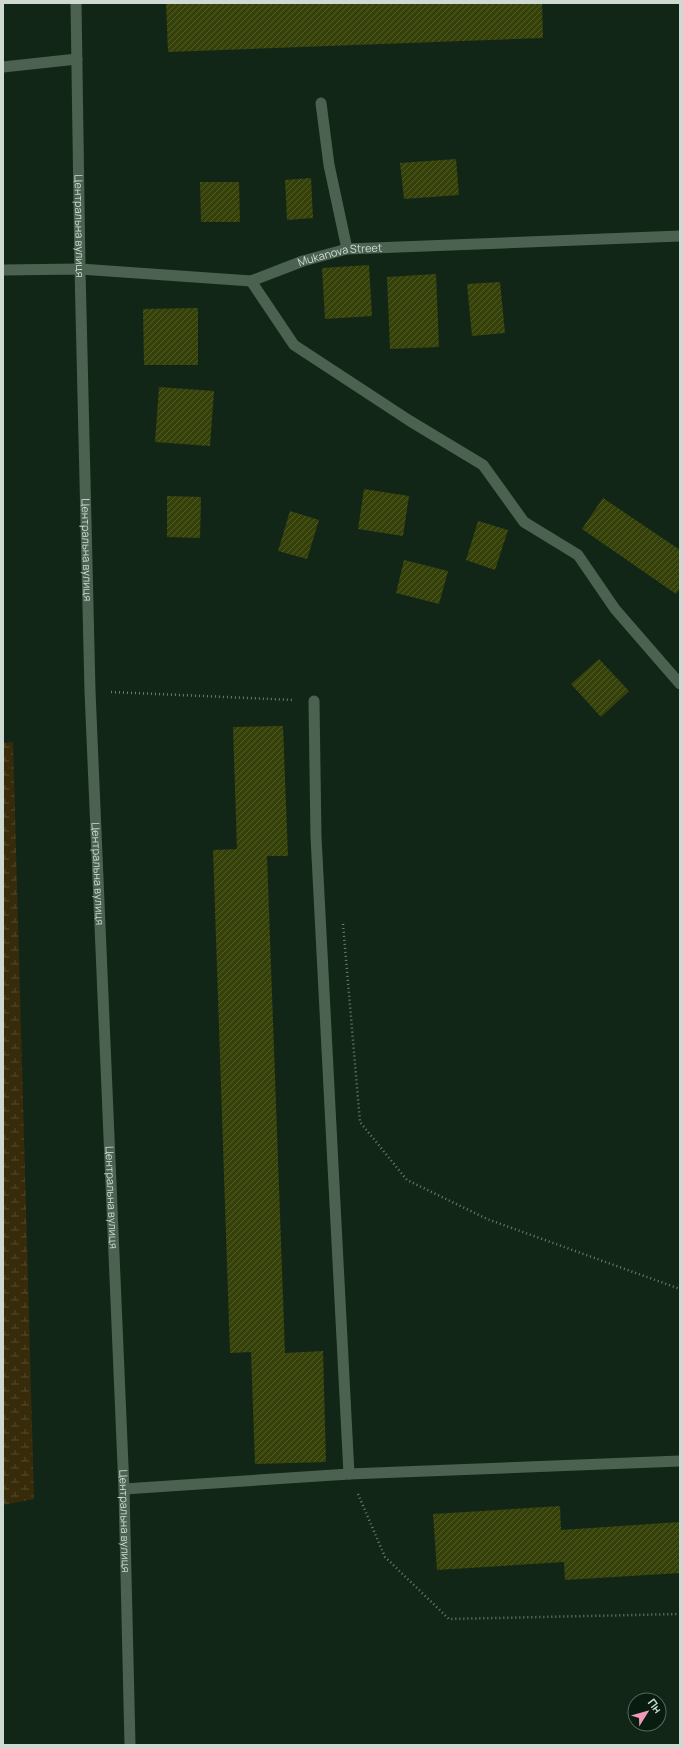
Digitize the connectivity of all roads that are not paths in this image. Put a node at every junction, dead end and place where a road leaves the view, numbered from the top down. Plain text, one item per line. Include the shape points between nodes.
1 (76, 3) edge
2 (77, 59) junction
3 (3, 68) edge
4 (321, 103) dead end
5 (680, 236) edge
6 (346, 249) junction
7 (80, 269) junction
8 (3, 270) edge
9 (251, 281) junction
10 (680, 684) edge
11 (314, 701) road end
12 (680, 1461) edge
13 (350, 1474) junction
14 (124, 1489) junction
15 (130, 1745) edge

1 - 2 street, Центральна вулиця
2 - 3 street
2 - 7 street, Центральна вулиця
4 - 6 street via 329,165
5 - 6 street, Mukanova Street
6 - 9 street, Mukanova Street via 303,261
7 - 8 street, Mukanova Street
7 - 9 street, Mukanova Street
7 - 14 street, Центральна вулиця via 90,692
9 - 10 street via 294,345 410,421 484,465 524,522 578,555 615,609
11 - 13 street via 316,836
12 - 13 street
13 - 14 street
14 - 15 street, Центральна вулиця

